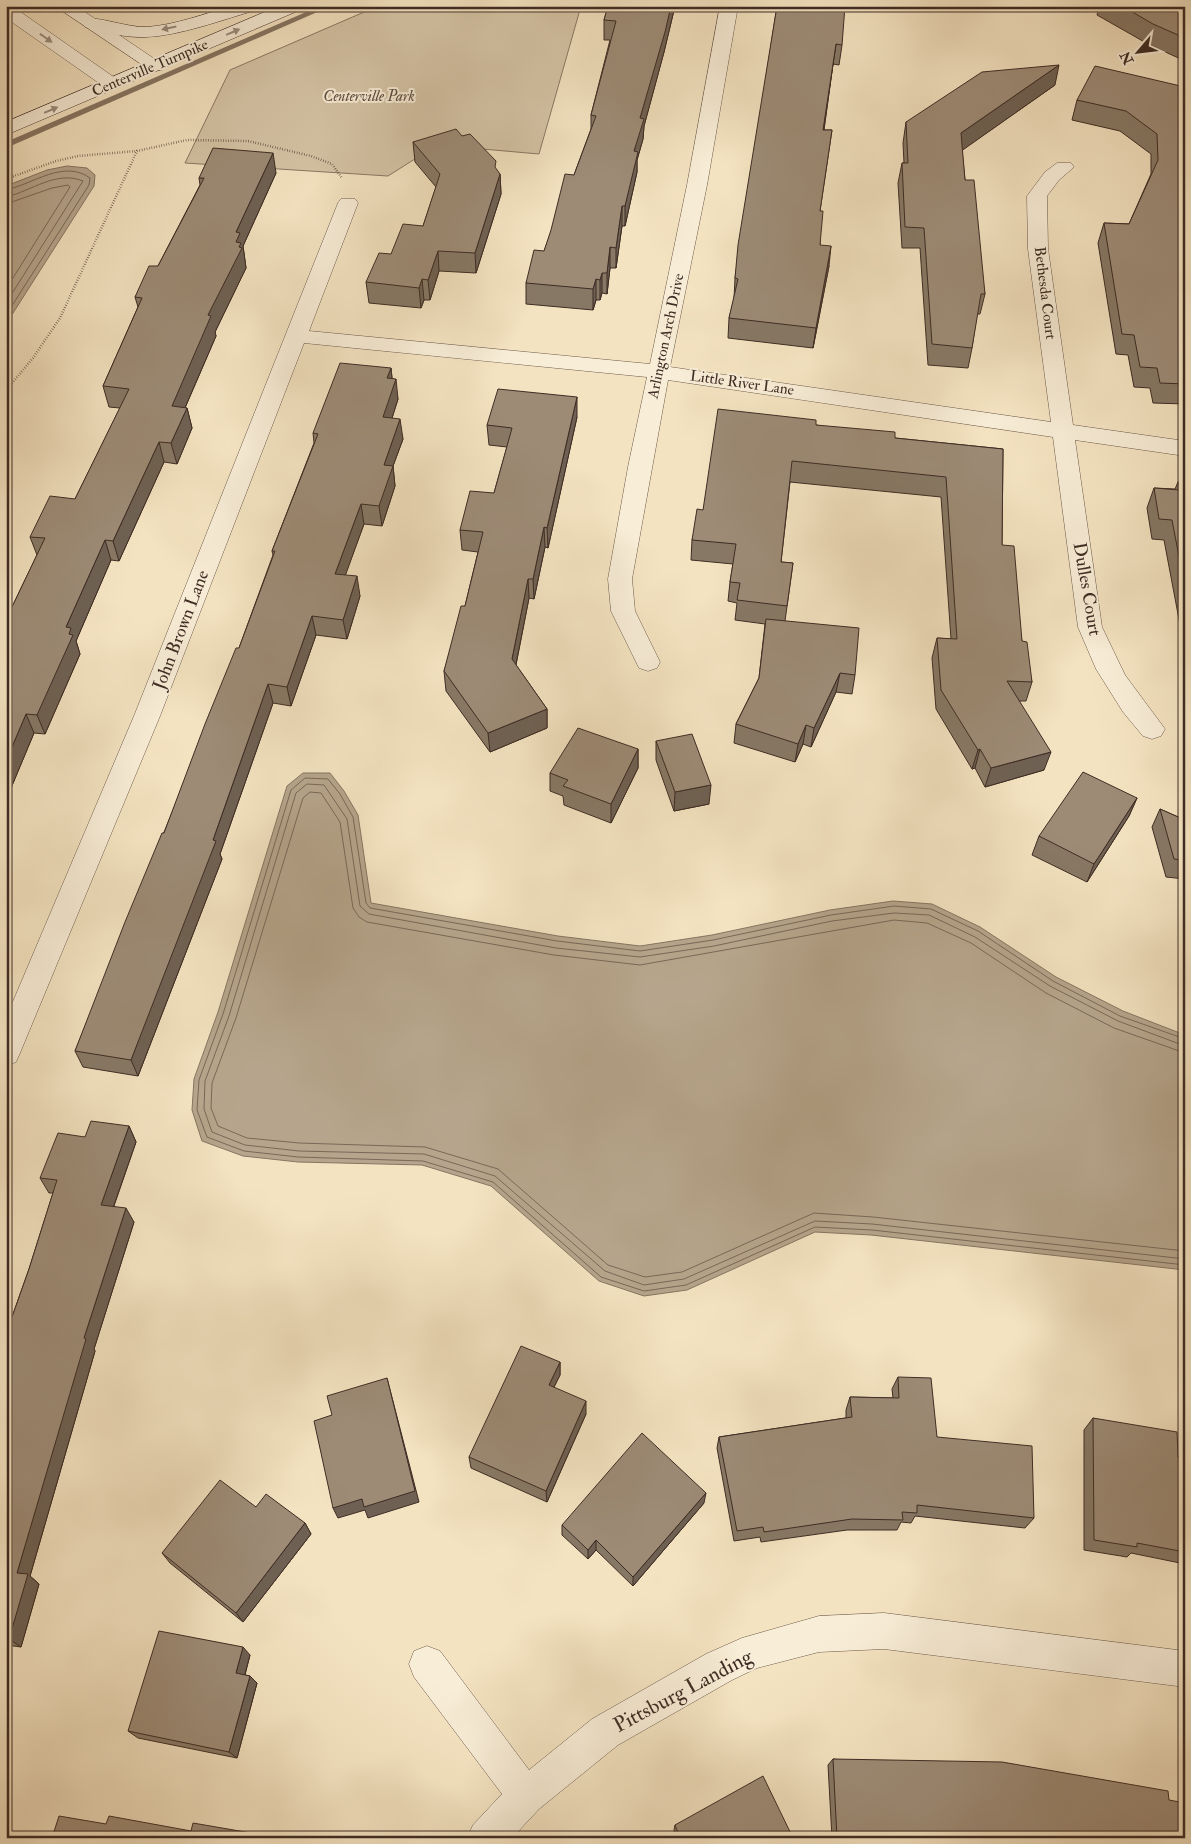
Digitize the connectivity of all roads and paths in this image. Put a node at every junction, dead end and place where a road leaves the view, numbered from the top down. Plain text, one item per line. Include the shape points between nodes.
1 (64, 6) edge
2 (250, 6) edge
3 (258, 6) edge
4 (294, 6) edge
5 (729, 6) edge
6 (6, 10) edge
7 (91, 23) junction
8 (149, 60) junction
9 (105, 79) junction
10 (6, 111) edge
11 (6, 129) edge
12 (138, 152) junction
13 (1064, 167) dead end
14 (6, 179) edge
15 (348, 203) joint
16 (296, 336) junction
17 (658, 371) junction
18 (6, 394) edge
19 (1063, 431) junction
20 (1185, 449) edge
21 (648, 662) dead end
22 (1152, 730) dead end
23 (6, 1053) edge
24 (427, 1664) dead end
25 (1185, 1669) edge
26 (526, 1796) junction
27 (486, 1838) edge

1 - 7 street
2 -> 7 street via 202,21 147,32 118,30
3 - 8 street, Centerville Turnpike
8 -> 4 street, Centerville Turnpike
5 - 17 street, Arlington Arch Drive via 697,185
6 -> 9 street
7 - 8 street
8 - 9 street, Centerville Turnpike
9 - 10 street, Centerville Turnpike
11 -> 9 street, Centerville Turnpike
12 - 14 path via 78,156
12 - 15 path via 187,140 240,141 311,156 332,164 346,183
12 - 18 path via 60,318
13 - 19 street, Bethesda Court via 1052,176 1037,196 1038,249
15 - 16 street, John Brown Lane
16 - 17 street, Little River Lane
16 - 23 street, John Brown Lane via 147,716
17 - 19 street, Little River Lane
17 - 21 street, Arlington Arch Drive via 620,579 624,611
19 - 20 street, Little River Lane
19 - 22 street, Dulles Court via 1090,627 1100,655 1123,696
24 - 26 street
25 - 26 street, Pittsburg Landing via 884,1631 819,1634 756,1651 719,1667 605,1732
26 - 27 street, Pittsburg Landing

